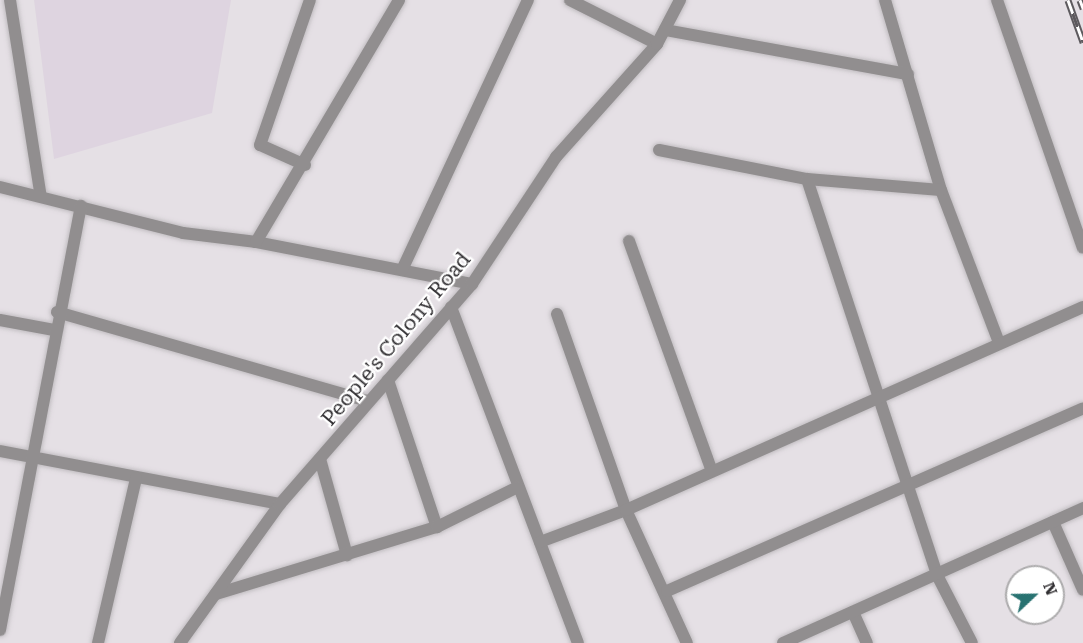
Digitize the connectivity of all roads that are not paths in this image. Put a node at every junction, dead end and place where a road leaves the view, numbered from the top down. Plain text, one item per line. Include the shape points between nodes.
1 (10, 0) edge
2 (310, 0) edge
3 (399, 0) edge
4 (528, 0) edge
5 (570, 0) edge
6 (680, 0) edge
7 (885, 0) edge
8 (997, 0) edge
9 (665, 30) junction
10 (657, 44) junction
11 (908, 74) junction
12 (659, 150) dead end
13 (306, 165) junction
14 (807, 179) junction
15 (0, 187) edge
16 (941, 190) junction
17 (42, 197) junction
18 (81, 206) junction
19 (629, 241) dead end
20 (256, 242) junction
21 (1083, 248) edge
22 (402, 270) junction
23 (472, 284) junction
24 (451, 307) junction
25 (1083, 307) edge
26 (57, 312) junction
27 (557, 314) dead end
28 (0, 320) edge
29 (54, 330) junction
30 (999, 343) junction
31 (388, 380) junction
32 (367, 401) junction
33 (877, 401) junction
34 (1083, 408) edge
35 (0, 451) edge
36 (33, 456) junction
37 (320, 459) junction
38 (711, 469) junction
39 (136, 478) junction
40 (907, 485) junction
41 (518, 487) junction
42 (280, 504) junction
43 (1083, 508) edge
44 (626, 510) junction
45 (1053, 522) junction
46 (437, 527) junction
47 (540, 542) junction
48 (347, 555) junction
49 (937, 575) junction
50 (1083, 590) edge
51 (668, 591) junction
52 (216, 594) junction
53 (853, 612) junction
54 (0, 630) edge
55 (788, 642) edge
56 (98, 643) edge
57 (180, 643) edge
58 (578, 643) edge
59 (687, 643) edge
60 (867, 643) edge
61 (972, 643) edge

1 - 17 street
2 - 13 street via 260,145
3 - 13 street
4 - 22 street
5 - 10 street
6 - 9 street, People's Colony Road
7 - 11 street
8 - 21 street
9 - 10 street, People's Colony Road
9 - 11 street
10 - 23 street, People's Colony Road via 555,157
11 - 16 street
12 - 14 street
13 - 20 street
14 - 16 street
14 - 33 street
15 - 17 street
16 - 30 street
17 - 18 street
18 - 20 street via 183,233
18 - 26 street
19 - 38 street
20 - 22 street
22 - 23 street
23 - 24 street, People's Colony Road
24 - 31 street, People's Colony Road
24 - 41 street
25 - 30 street
26 - 29 street
26 - 32 street
27 - 44 street
28 - 29 street
29 - 36 street
30 - 33 street
31 - 32 street, People's Colony Road
31 - 46 street
32 - 37 street, People's Colony Road
33 - 38 street
33 - 40 street
34 - 40 street
35 - 36 street
36 - 39 street
36 - 54 street
37 - 42 street, People's Colony Road
37 - 48 street
38 - 44 street
39 - 42 street
39 - 56 street
40 - 49 street
40 - 51 street
41 - 46 street
41 - 47 street
42 - 52 street, People's Colony Road
43 - 45 street
44 - 47 street
44 - 51 street
45 - 49 street
45 - 50 street
46 - 48 street
47 - 58 street
48 - 52 street
49 - 53 street
49 - 61 street
51 - 59 street
52 - 57 street, People's Colony Road
53 - 55 street
53 - 60 street

